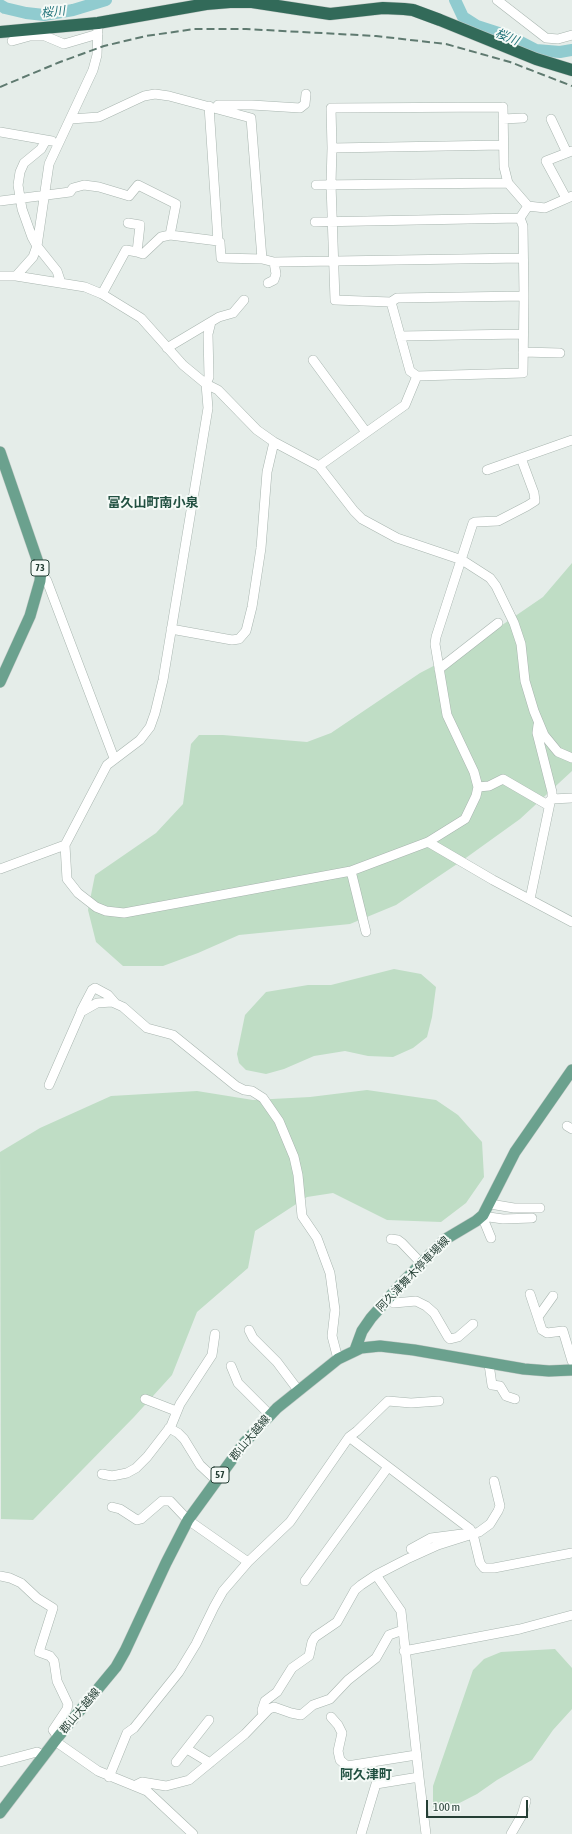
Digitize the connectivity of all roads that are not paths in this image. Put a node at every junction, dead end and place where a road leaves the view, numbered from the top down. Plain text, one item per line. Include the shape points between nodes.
1 (497, 0) edge
2 (98, 28) junction
3 (0, 32) edge
4 (572, 35) edge
5 (12, 40) dead end
6 (572, 70) edge
7 (306, 94) dead end
8 (212, 107) junction
9 (523, 118) dead end
10 (70, 119) junction
11 (503, 119) junction
12 (551, 119) dead end
13 (0, 132) edge
14 (46, 140) junction
15 (58, 143) junction
16 (503, 145) junction
17 (332, 148) junction
18 (569, 152) edge
19 (508, 183) junction
20 (316, 184) dead end
21 (331, 184) junction
22 (45, 195) junction
23 (569, 197) edge
24 (20, 199) junction
25 (0, 201) edge
26 (528, 206) junction
27 (520, 218) junction
28 (333, 221) junction
29 (315, 222) dead end
30 (128, 223) dead end
31 (170, 235) junction
32 (218, 241) junction
33 (37, 246) junction
34 (137, 252) junction
35 (262, 258) junction
36 (522, 258) junction
37 (333, 260) junction
38 (274, 262) junction
39 (0, 276) edge
40 (16, 276) junction
41 (61, 283) junction
42 (268, 283) dead end
43 (102, 294) junction
44 (524, 296) junction
45 (244, 300) dead end
46 (391, 302) junction
47 (211, 322) junction
48 (523, 334) junction
49 (400, 336) junction
50 (167, 348) junction
51 (523, 352) junction
52 (560, 353) dead end
53 (313, 360) dead end
54 (417, 376) junction
55 (206, 384) junction
56 (366, 432) junction
57 (572, 440) edge
58 (274, 442) junction
59 (0, 452) edge
60 (521, 458) junction
61 (320, 466) junction
62 (486, 470) dead end
63 (462, 560) junction
64 (41, 571) junction
65 (498, 623) dead end
66 (171, 629) junction
67 (439, 669) junction
68 (0, 682) edge
69 (539, 722) junction
70 (114, 758) junction
71 (572, 758) edge
72 (478, 787) junction
73 (572, 798) edge
74 (551, 801) junction
75 (428, 842) junction
76 (65, 845) junction
77 (0, 869) edge
78 (350, 871) junction
79 (530, 899) junction
80 (572, 922) edge
81 (366, 932) dead end
82 (115, 1003) junction
83 (81, 1012) junction
84 (572, 1070) edge
85 (49, 1085) dead end
86 (490, 1204) junction
87 (540, 1208) dead end
88 (482, 1216) junction
89 (532, 1218) dead end
90 (491, 1238) dead end
91 (391, 1239) dead end
92 (422, 1264) junction
93 (530, 1294) dead end
94 (553, 1296) dead end
95 (387, 1300) junction
96 (538, 1317) junction
97 (473, 1324) dead end
98 (249, 1330) dead end
99 (215, 1334) dead end
100 (355, 1350) junction
101 (338, 1358) junction
102 (572, 1361) edge
103 (489, 1364) junction
104 (231, 1366) dead end
105 (572, 1370) edge
106 (298, 1390) junction
107 (145, 1399) dead end
108 (514, 1399) dead end
109 (439, 1401) dead end
110 (176, 1411) junction
111 (269, 1414) junction
112 (170, 1428) junction
113 (349, 1437) junction
114 (388, 1468) junction
115 (102, 1474) dead end
116 (216, 1480) junction
117 (494, 1481) dead end
118 (112, 1507) dead end
119 (188, 1520) junction
120 (473, 1534) junction
121 (411, 1549) dead end
122 (572, 1553) edge
123 (248, 1562) junction
124 (376, 1575) junction
125 (0, 1576) edge
126 (305, 1581) dead end
127 (572, 1616) edge
128 (404, 1630) junction
129 (404, 1652) junction
130 (263, 1715) junction
131 (331, 1717) dead end
132 (209, 1720) dead end
133 (56, 1739) junction
134 (187, 1749) junction
135 (416, 1755) junction
136 (43, 1756) junction
137 (0, 1762) edge
138 (176, 1762) dead end
139 (210, 1762) junction
140 (109, 1776) junction
141 (419, 1777) junction
142 (136, 1785) junction
143 (526, 1801) dead end
144 (0, 1813) edge
145 (193, 1834) edge
146 (361, 1834) edge
147 (426, 1834) edge
148 (511, 1834) edge

1 - 4 street via 546,38 558,39
2 - 3 highway
2 - 5 street via 64,44 45,36
2 - 6 highway via 206,4 230,2 252,2 330,14 383,8 404,9 413,10 536,59
2 - 10 street via 93,70
7 - 8 street via 305,104 300,108 218,104
8 - 10 street via 169,96 149,94 99,117
8 - 32 street
8 - 35 street via 249,116 252,119
9 - 11 street
10 - 15 street
11 - 16 street
11 - 17 street via 503,107 331,108
12 - 18 street
13 - 14 street
14 - 15 street
14 - 24 street via 20,172
15 - 22 street via 49,164
16 - 17 street
16 - 19 street
17 - 21 street
18 - 23 street via 546,161
19 - 21 street
19 - 26 street
20 - 21 street
21 - 28 street
22 - 24 street
22 - 31 street via 70,192 84,185 99,186 129,196 138,185 176,204
22 - 33 street
23 - 26 street via 545,208
24 - 25 street
24 - 33 street
26 - 27 street
27 - 28 street
27 - 36 street via 523,226
28 - 29 street
28 - 37 street
30 - 34 street via 140,225
31 - 32 street
31 - 34 street via 160,237 143,254
32 - 35 street via 221,258
33 - 40 street via 32,257
33 - 41 street via 57,271
34 - 43 street via 126,250
35 - 38 street
36 - 37 street
36 - 44 street
37 - 38 street
37 - 46 street via 335,300
38 - 42 street via 276,274 274,280
39 - 40 street
40 - 41 street
41 - 43 street via 85,286
43 - 50 street via 141,318
44 - 46 street via 397,298
44 - 48 street
45 - 47 street via 232,313 224,314
46 - 49 street
47 - 50 street
47 - 55 street via 208,334 209,377
48 - 49 street
48 - 51 street
49 - 54 street via 410,371
50 - 55 street
51 - 52 street
51 - 54 street via 522,373
53 - 56 street
54 - 56 street via 405,405
55 - 58 street via 218,390 257,430
55 - 66 street via 208,408
56 - 61 street
57 - 60 street
58 - 61 street
58 - 66 street via 267,472 261,548 246,631 239,639 232,640
59 - 64 main road, 73
60 - 62 street
60 - 63 street via 535,501 498,521 475,522
61 - 63 street via 354,511 370,525 396,538
63 - 67 street via 436,638
63 - 69 street via 490,578 514,623 521,644 525,681
64 - 68 main road, 73 via 30,616
64 - 70 street
65 - 67 street
66 - 70 street via 163,680 150,727 140,740
67 - 72 street via 446,715 469,760
69 - 71 street via 544,735 558,752
69 - 74 street via 537,733 552,792
70 - 76 street via 107,765
72 - 74 street via 506,779 546,804
72 - 75 street via 465,818
73 - 74 street
74 - 79 street
75 - 78 street
75 - 79 street
76 - 77 street
76 - 78 street via 65,865 70,884 92,904 112,912 124,913
78 - 81 street
79 - 80 street
82 - 83 street via 97,1003
82 - 83 street via 108,995 95,988
82 - 101 street via 147,1028 173,1035 236,1086 258,1093 271,1108 294,1157 302,1216 317,1238 330,1274 335,1304 332,1336
83 - 85 street
84 - 86 main road, 阿久津舞木停車場線 via 515,1152
86 - 87 street via 514,1208
86 - 88 main road, 阿久津舞木停車場線
88 - 89 street via 503,1219
88 - 90 street
88 - 92 main road, 阿久津舞木停車場線 via 444,1240
91 - 92 street via 402,1243
92 - 95 main road, 阿久津舞木停車場線
93 - 96 street
94 - 96 street
95 - 97 street via 394,1303 416,1301 426,1306 450,1339 458,1337
95 - 100 main road, 阿久津舞木停車場線 via 362,1331
96 - 102 street via 544,1332 562,1331
98 - 106 street
99 - 110 street via 212,1355
100 - 101 main road, 郡山大越線 / 57
100 - 103 main road, 郡山大越線 / 57 via 391,1346
101 - 106 main road, 郡山大越線 / 57
103 - 105 main road, 郡山大越線 / 57 via 537,1371
103 - 108 street via 492,1385 500,1386 506,1396
104 - 111 street via 238,1383
106 - 111 main road, 郡山大越線 / 57
107 - 110 street
109 - 113 street via 388,1401
110 - 112 street
111 - 116 main road, 郡山大越線 / 57
112 - 115 street via 132,1471 119,1475
112 - 116 street via 184,1439 200,1465
113 - 114 street
113 - 123 street via 290,1522
114 - 120 street via 470,1529
114 - 126 street
116 - 119 main road, 郡山大越線 / 57
117 - 120 street via 500,1506 490,1524
118 - 119 street via 141,1520 162,1501 168,1500
119 - 123 street
119 - 133 main road, 郡山大越線 / 57 via 116,1667
120 - 121 street via 432,1538
120 - 122 street via 480,1564 487,1569
120 - 124 street via 438,1546
123 - 140 street via 223,1591 179,1672 134,1728 127,1733
124 - 128 street via 401,1611
124 - 130 street via 355,1590 337,1622 315,1637 309,1656 292,1668 277,1692 265,1701
125 - 133 street via 21,1584 54,1608 38,1652 50,1656 54,1661 57,1681 68,1704 54,1727
127 - 129 street
128 - 129 street
128 - 130 street via 389,1635 376,1658 330,1698 313,1705 301,1715 274,1707
129 - 135 street
130 - 139 street via 245,1734
131 - 135 street via 342,1733 338,1751 340,1760 347,1766
132 - 134 street
133 - 136 main road, 郡山大越線 / 57
133 - 140 street via 98,1771
134 - 138 street
134 - 139 street
135 - 141 street
136 - 137 street via 36,1752
136 - 144 main road, 郡山大越線 / 57
139 - 142 street via 189,1780 162,1786 142,1782
140 - 142 street
141 - 146 street via 376,1784
141 - 147 street
142 - 145 street via 151,1794
143 - 148 street via 522,1815

